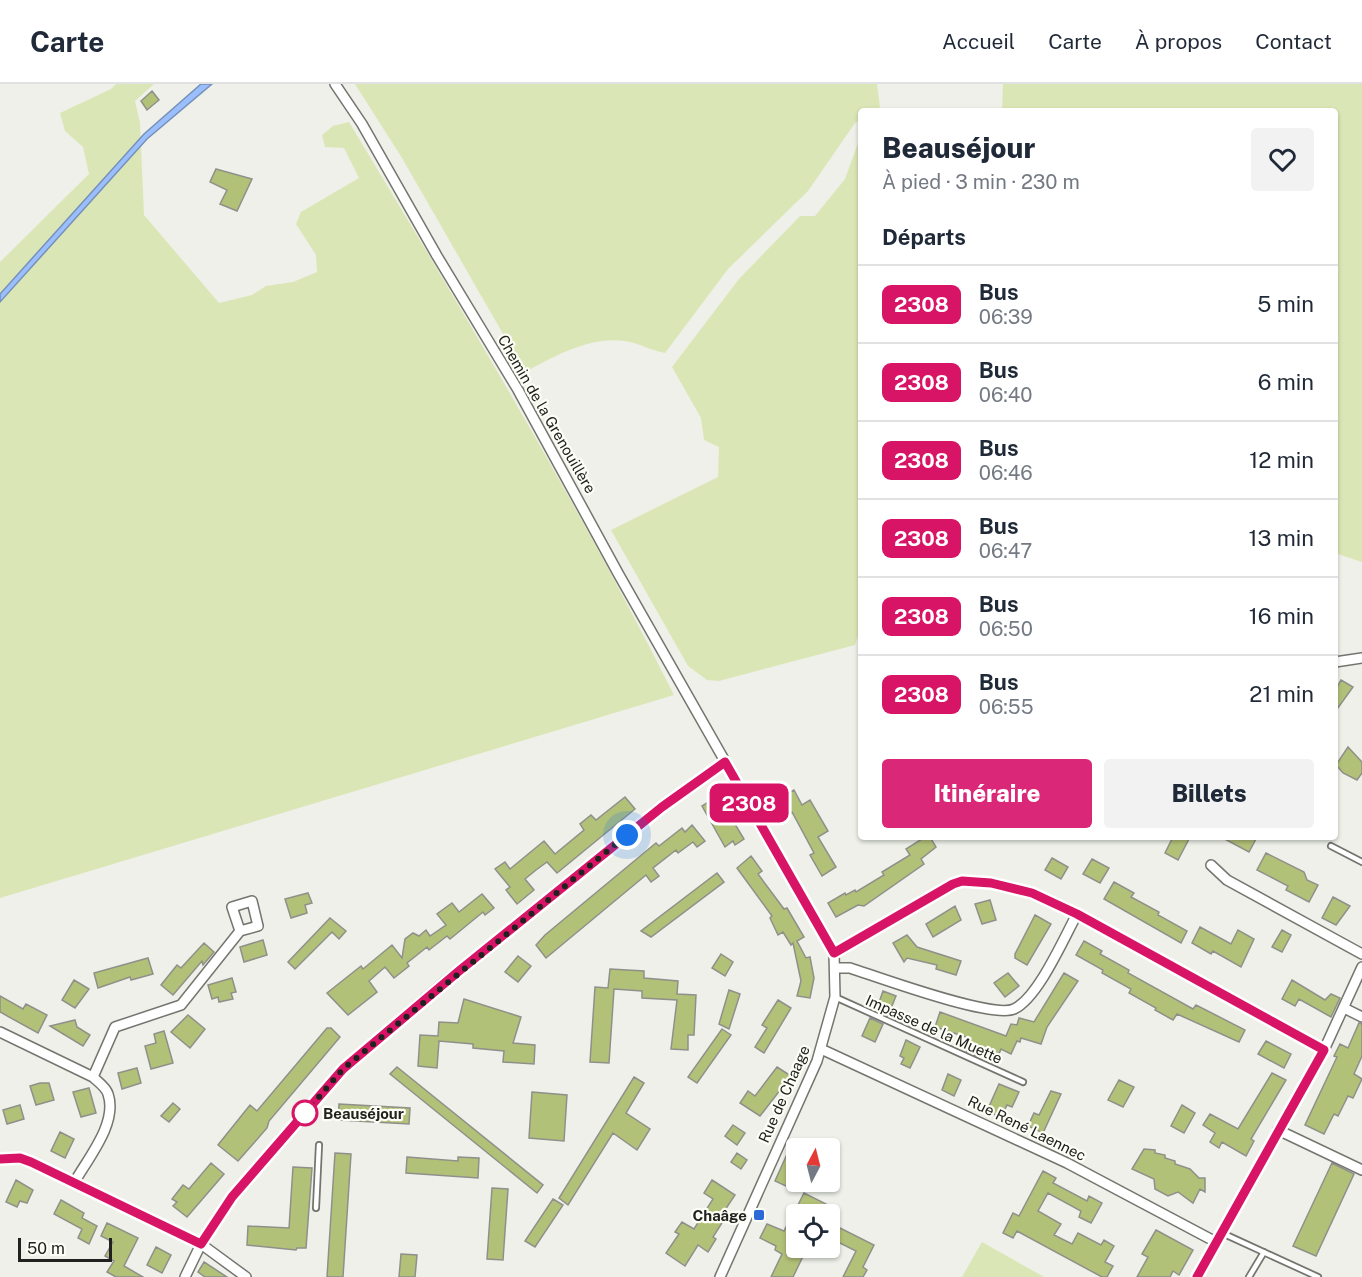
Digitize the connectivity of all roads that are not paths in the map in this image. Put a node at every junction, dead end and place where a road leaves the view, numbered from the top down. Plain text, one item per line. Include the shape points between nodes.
1 (336, 84) edge
2 (1362, 658) edge
3 (1338, 662) edge
4 (725, 762) junction
5 (1331, 846) dead end
6 (1362, 862) edge
7 (1210, 864) dead end
8 (1077, 914) junction
9 (240, 931) dead end
10 (834, 953) junction
11 (1362, 954) edge
12 (1362, 967) edge
13 (835, 968) junction
14 (835, 997) junction
15 (1344, 1008) junction
16 (1362, 1017) edge
17 (0, 1032) edge
18 (821, 1048) junction
19 (1324, 1050) junction
20 (93, 1077) junction
21 (1023, 1082) dead end
22 (1278, 1130) junction
23 (319, 1145) dead end
24 (0, 1159) edge
25 (1362, 1170) edge
26 (74, 1183) junction
27 (316, 1208) dead end
28 (1222, 1232) junction
29 (1216, 1242) junction
30 (201, 1244) junction
31 (1264, 1252) junction
32 (185, 1277) edge
33 (246, 1277) edge
34 (720, 1277) edge
35 (1197, 1277) edge
36 (1249, 1277) edge
37 (1318, 1277) edge

1 - 4 street, Chemin de la Grenouillère via 519,390
2 - 3 street
4 - 10 street, Rue de Chaage
4 - 30 street via 662,807 343,1069 232,1197
5 - 6 lane
7 - 11 street via 1227,880
8 - 10 street via 1032,893 962,881
8 - 13 street via 1031,995 1013,1010 987,1010 850,968
8 - 19 street
9 - 20 street via 181,1005 115,1027
10 - 13 street, Rue de Chaage
12 - 15 street
13 - 14 street, Rue de Chaage
14 - 18 street, Rue de Chaage
14 - 21 lane, Impasse de la Muette
15 - 16 street
15 - 19 street
17 - 20 street
18 - 29 street, Rue René Laennec via 1067,1163
18 - 34 street, Rue de Chaage
19 - 22 street
20 - 26 street via 107,1092 108,1123
22 - 25 street
22 - 28 street
23 - 27 lane
24 - 26 street via 20,1158
26 - 30 street
28 - 29 street
28 - 31 lane
29 - 35 street
30 - 32 street
30 - 33 street
31 - 36 lane
31 - 37 lane

